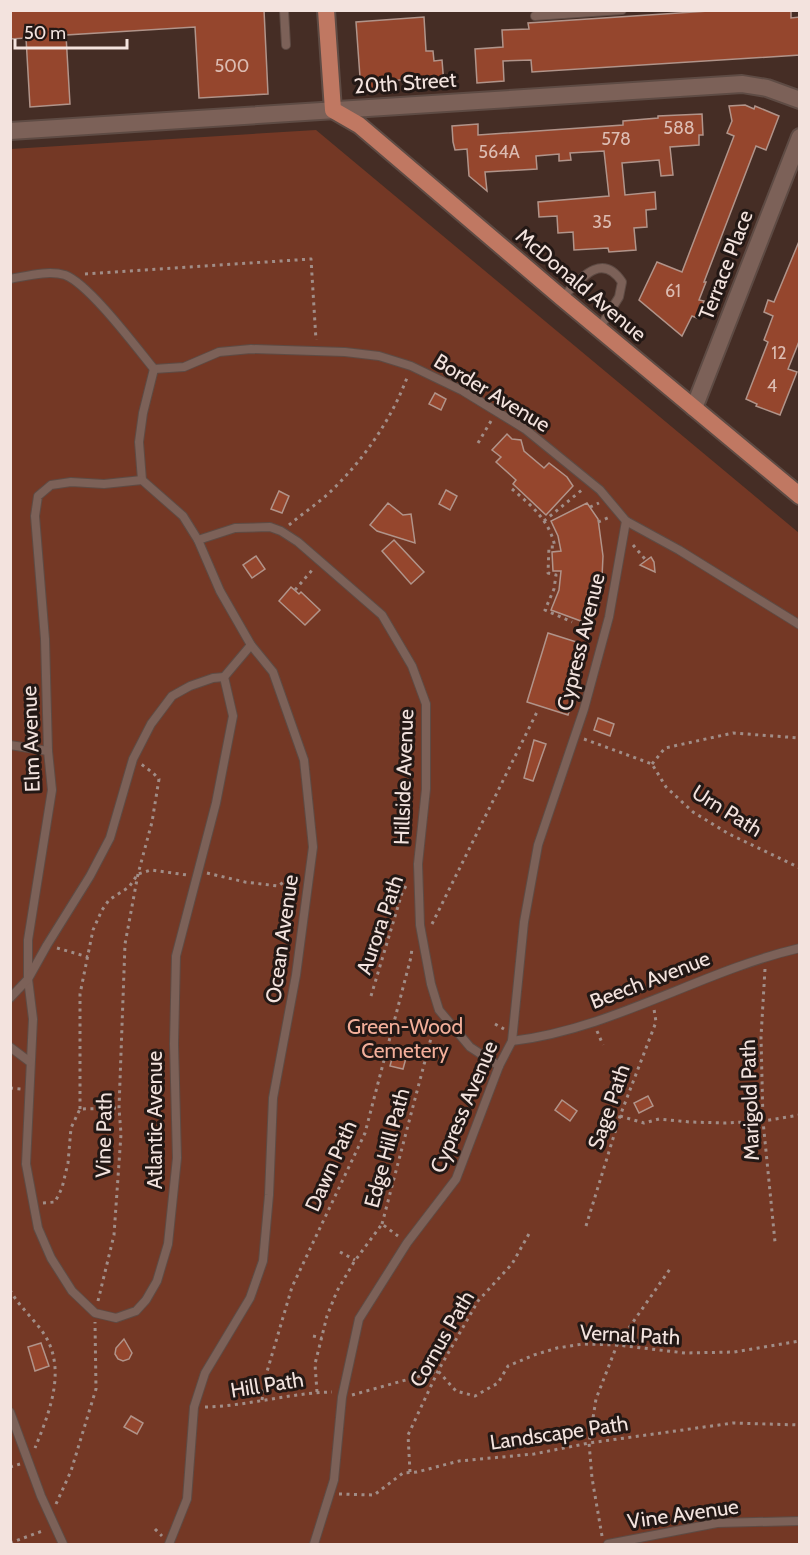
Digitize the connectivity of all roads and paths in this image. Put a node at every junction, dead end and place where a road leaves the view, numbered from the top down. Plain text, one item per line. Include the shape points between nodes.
1 (284, 10) edge
2 (326, 10) edge
3 (621, 10) edge
4 (535, 16) dead end
5 (286, 45) dead end
6 (800, 100) edge
7 (333, 110) junction
8 (10, 131) edge
9 (800, 138) edge
10 (65, 276) junction
11 (10, 279) edge
12 (562, 298) junction
13 (599, 329) junction
14 (317, 351) junction
15 (411, 366) junction
16 (154, 369) junction
17 (694, 408) junction
18 (497, 412) junction
19 (478, 443) dead end
20 (142, 480) junction
21 (591, 482) junction
22 (512, 489) dead end
23 (800, 496) edge
24 (544, 521) junction
25 (626, 521) junction
26 (280, 531) junction
27 (624, 534) junction
28 (198, 540) junction
29 (645, 560) dead end
30 (320, 561) junction
31 (295, 590) dead end
32 (572, 622) dead end
33 (800, 626) edge
34 (251, 645) junction
35 (224, 677) junction
36 (537, 712) dead end
37 (574, 735) junction
38 (800, 738) edge
39 (10, 745) edge
40 (48, 751) junction
41 (134, 759) junction
42 (652, 764) junction
43 (481, 808) dead end
44 (487, 811) junction
45 (418, 864) junction
46 (800, 868) edge
47 (138, 874) junction
48 (196, 876) junction
49 (309, 883) junction
50 (412, 940) dead end
51 (423, 942) junction
52 (47, 945) junction
53 (800, 948) edge
54 (766, 956) junction
55 (88, 957) junction
56 (28, 979) junction
57 (371, 996) dead end
58 (10, 998) edge
59 (652, 999) junction
60 (439, 1010) junction
61 (429, 1026) dead end
62 (434, 1027) junction
63 (597, 1032) dead end
64 (512, 1041) junction
65 (603, 1045) dead end
66 (10, 1047) edge
67 (30, 1062) junction
68 (499, 1066) junction
69 (119, 1108) junction
70 (80, 1109) junction
71 (800, 1115) edge
72 (620, 1116) junction
73 (763, 1121) junction
74 (33, 1205) junction
75 (382, 1224) junction
76 (586, 1226) dead end
77 (530, 1232) dead end
78 (775, 1242) dead end
79 (407, 1243) junction
80 (340, 1252) dead end
81 (355, 1260) junction
82 (670, 1269) dead end
83 (10, 1290) edge
84 (95, 1313) junction
85 (313, 1336) dead end
86 (322, 1338) junction
87 (800, 1341) edge
88 (617, 1345) junction
89 (438, 1371) junction
90 (317, 1392) junction
91 (342, 1397) junction
92 (262, 1400) junction
93 (194, 1407) junction
94 (10, 1412) edge
95 (800, 1425) edge
96 (589, 1443) junction
97 (29, 1461) junction
98 (411, 1472) junction
99 (329, 1494) junction
100 (50, 1516) junction
101 (800, 1521) edge
102 (55, 1527) junction
103 (10, 1543) edge
104 (63, 1545) edge
105 (170, 1545) edge
106 (314, 1545) edge
107 (606, 1545) edge

1 - 5 lane
2 - 7 main road
3 - 4 lane
6 - 7 main road, 20th Street via 742,84
7 - 8 main road, 20th Street
7 - 12 main road, McDonald Avenue via 358,125
9 - 17 main road, Terrace Place
10 - 11 lane via 42,273
10 - 14 path via 311,259
10 - 16 lane via 87,290
12 - 13 main road, McDonald Avenue
12 - 13 lane via 597,268 607,268 616,275 622,282 621,292
13 - 17 main road, McDonald Avenue
14 - 15 lane, Border Avenue via 379,356
14 - 16 lane, Border Avenue via 219,352 184,367
15 - 18 lane, Border Avenue
15 - 26 path via 390,412 359,461 327,495
16 - 20 lane via 139,442
17 - 23 main road, McDonald Avenue
18 - 19 path
18 - 21 lane, Border Avenue via 525,429
20 - 28 lane, Ocean Avenue via 183,516
20 - 40 lane, Elm Avenue via 51,485 38,496 35,516 45,639
21 - 24 path
21 - 25 lane, Border Avenue
22 - 24 path
24 - 32 path via 555,546 549,548 548,573 556,575 545,610
25 - 27 lane, Cypress Avenue
25 - 33 lane, Border Avenue
26 - 28 lane, Hillside Avenue via 270,527 236,528
26 - 30 lane, Hillside Avenue
27 - 29 path
27 - 37 lane, Cypress Avenue via 609,617
28 - 34 lane, Ocean Avenue via 219,591
30 - 31 path
30 - 45 lane, Hillside Avenue via 382,615 412,666 426,704 426,789
34 - 35 lane
34 - 49 lane, Ocean Avenue via 273,672 304,760 312,847
35 - 41 lane via 190,686 171,696 151,724
35 - 48 lane, Atlantic Avenue via 233,716
36 - 44 path
37 - 42 path
37 - 64 lane, Cypress Avenue via 538,845 524,922
38 - 42 path via 733,733 665,748
39 - 40 lane
40 - 56 lane, Elm Avenue via 52,790 28,940
41 - 47 path, Vine Path via 159,779
41 - 52 lane via 110,838
42 - 46 path, Urn Path via 666,787 693,812
43 - 44 path
44 - 51 path
45 - 51 lane, Hillside Avenue
45 - 57 path, Aurora Path via 402,893
47 - 48 path via 151,870
47 - 55 path via 102,910
47 - 69 path, Vine Path via 125,944
48 - 49 path via 203,872 278,886 285,881
48 - 84 lane, Atlantic Avenue via 176,956 177,1158 168,1244 158,1281 136,1311 116,1318
49 - 93 lane, Ocean Avenue via 273,1098 263,1261 250,1298 205,1373
50 - 92 path, Dawn Path via 411,957 365,1133 292,1287
51 - 60 lane, Hillside Avenue
52 - 55 path
52 - 56 lane
53 - 54 lane, Beech Avenue
54 - 59 lane, Beech Avenue
54 - 73 path, Marigold Path via 761,1036
55 - 70 path via 80,994
56 - 58 lane
56 - 67 lane via 33,1019
59 - 64 lane, Beech Avenue via 547,1036
59 - 72 path, Sage Path via 656,1022
60 - 62 path, Edge Hill Path
60 - 68 lane, Hillside Avenue via 470,1047
61 - 62 path
62 - 75 path, Edge Hill Path
63 - 65 path
64 - 68 lane, Cypress Avenue
66 - 67 lane
67 - 74 lane via 26,1164
68 - 79 lane, Cypress Avenue via 456,1179
69 - 70 path
69 - 84 path, Vine Path via 121,1134 114,1235
70 - 74 path via 71,1128 62,1188 55,1202
71 - 73 path
72 - 73 path via 644,1123 659,1119 693,1124
72 - 76 path, Sage Path
73 - 78 path, Marigold Path
74 - 84 lane via 51,1258 72,1291
75 - 79 path, Edge Hill Path
75 - 81 path, Edge Hill Path
77 - 89 path, Cornus Path via 512,1264 477,1301
79 - 91 lane, Cypress Avenue via 359,1319
80 - 81 path
81 - 86 path, Edge Hill Path via 334,1299
82 - 88 path
83 - 97 path via 44,1332 53,1353 56,1385
84 - 100 path, Vine Path via 96,1389 71,1471
85 - 86 path
86 - 90 path, Edge Hill Path via 315,1364
87 - 88 path, Vernal Path via 734,1352 685,1353
88 - 89 path, Vernal Path via 583,1344 534,1355 508,1366 498,1383 475,1396 456,1390
88 - 96 path via 596,1399
89 - 91 path
89 - 98 path, Cornus Path via 408,1435
90 - 91 path, Hill Path via 333,1392
90 - 92 path, Hill Path
91 - 99 lane, Cypress Avenue via 334,1480
92 - 93 path, Hill Path
93 - 105 lane, Ocean Avenue via 187,1499
94 - 97 lane
95 - 96 path, Landscape Path via 733,1423
96 - 98 path, Landscape Path via 534,1454 459,1461
96 - 107 path via 595,1500
97 - 100 lane
98 - 99 path, Landscape Path via 403,1473 374,1495
99 - 106 lane, Cypress Avenue
100 - 102 lane
101 - 107 lane, Vine Avenue via 717,1523
102 - 103 path
102 - 104 lane

